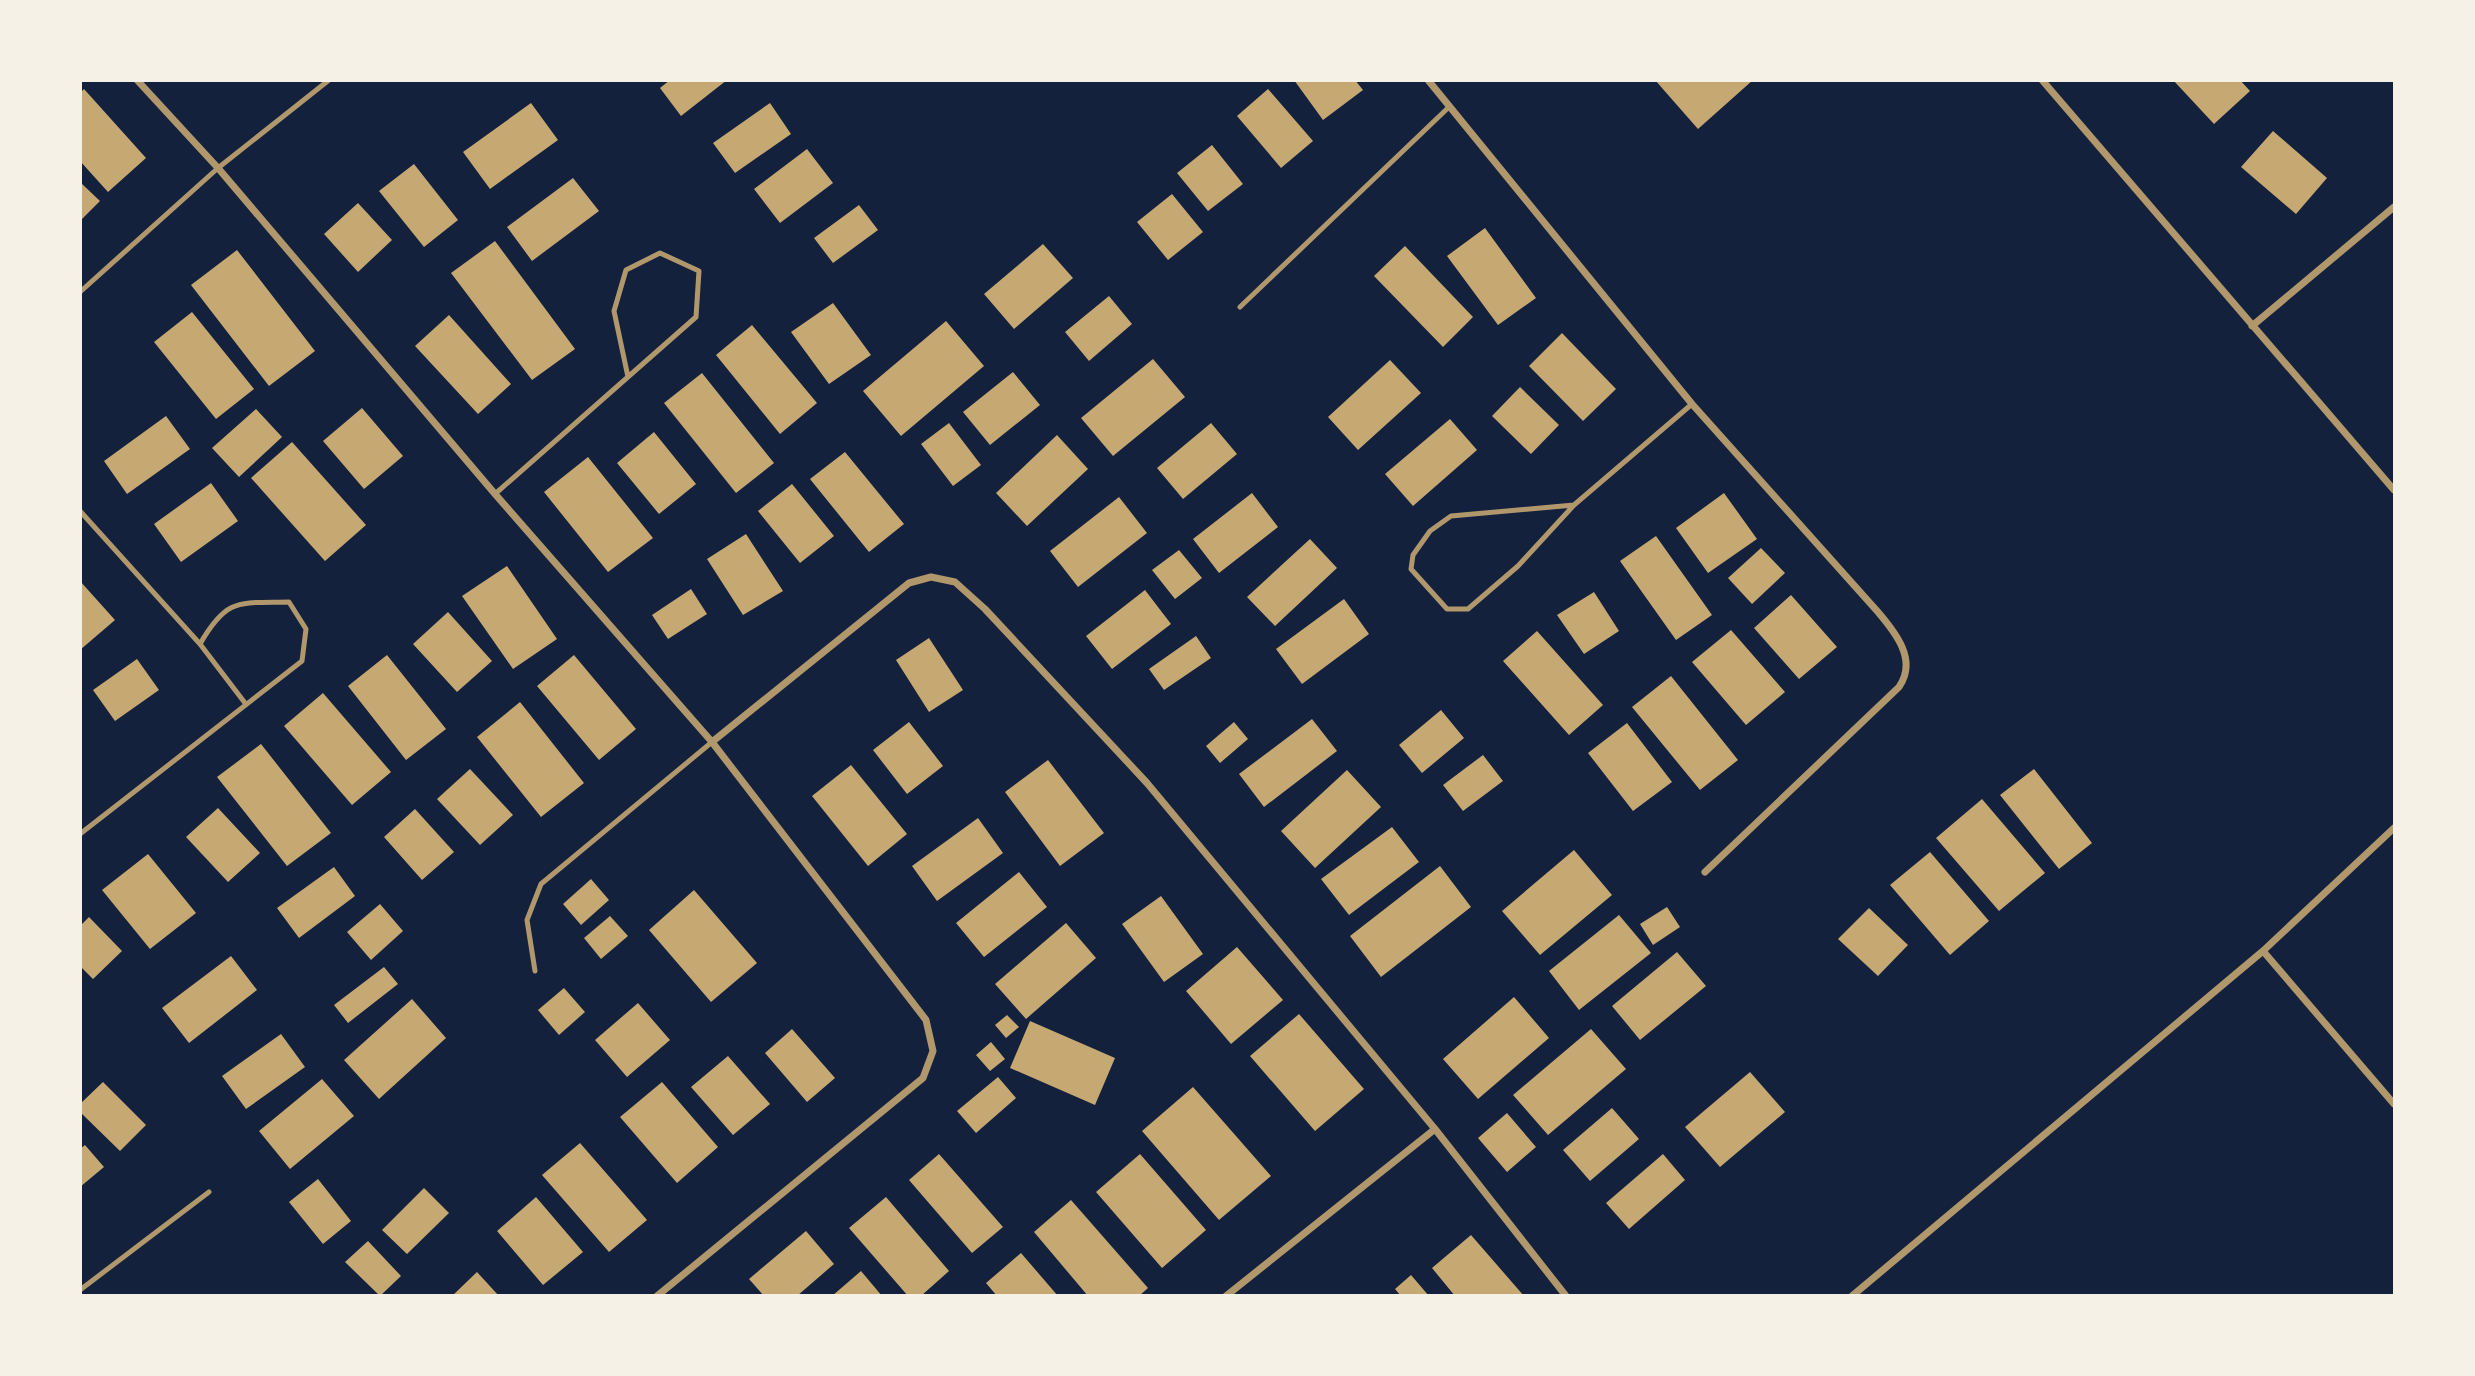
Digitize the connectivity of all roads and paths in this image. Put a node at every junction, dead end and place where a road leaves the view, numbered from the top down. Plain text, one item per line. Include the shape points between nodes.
1 (137, 80) edge
2 (329, 80) edge
3 (1428, 80) edge
4 (2042, 80) edge
5 (1450, 106) junction
6 (218, 168) junction
7 (2395, 207) edge
8 (80, 292) edge
9 (1240, 307) dead end
10 (2252, 326) junction
11 (628, 377) junction
12 (1692, 404) junction
13 (2395, 490) edge
14 (495, 494) junction
15 (1574, 505) junction
16 (80, 511) edge
17 (200, 645) junction
18 (244, 703) junction
19 (712, 742) junction
20 (2395, 828) edge
21 (80, 834) edge
22 (1705, 872) dead end
23 (2263, 951) junction
24 (535, 971) dead end
25 (2395, 1104) edge
26 (1435, 1129) junction
27 (209, 1192) dead end
28 (80, 1290) edge
29 (657, 1296) edge
30 (1226, 1296) edge
31 (1566, 1296) edge
32 (1852, 1296) edge

1 - 6 street
2 - 6 lane
3 - 5 street
4 - 10 street
5 - 9 lane
5 - 12 street
6 - 8 lane
6 - 14 street
7 - 10 street
10 - 13 street
11 - 11 lane via 614,311 626,270 660,253 699,271 696,317
11 - 14 lane
12 - 15 lane
12 - 22 street via 1878,612 1900,640 1905,663 1899,687
14 - 19 street
15 - 15 lane via 1518,565 1468,608 1447,609 1411,569 1413,555 1430,530 1451,516
16 - 17 lane
17 - 18 lane
17 - 18 lane via 213,621 236,603 289,602 306,629 302,661
18 - 21 lane
19 - 24 lane via 541,884 527,920
19 - 26 street via 909,583 931,577 955,582 1147,783
19 - 29 street via 915,1002 926,1020 933,1051 922,1078
20 - 23 street
23 - 25 street
23 - 32 street
26 - 30 street
26 - 31 street
27 - 28 lane

